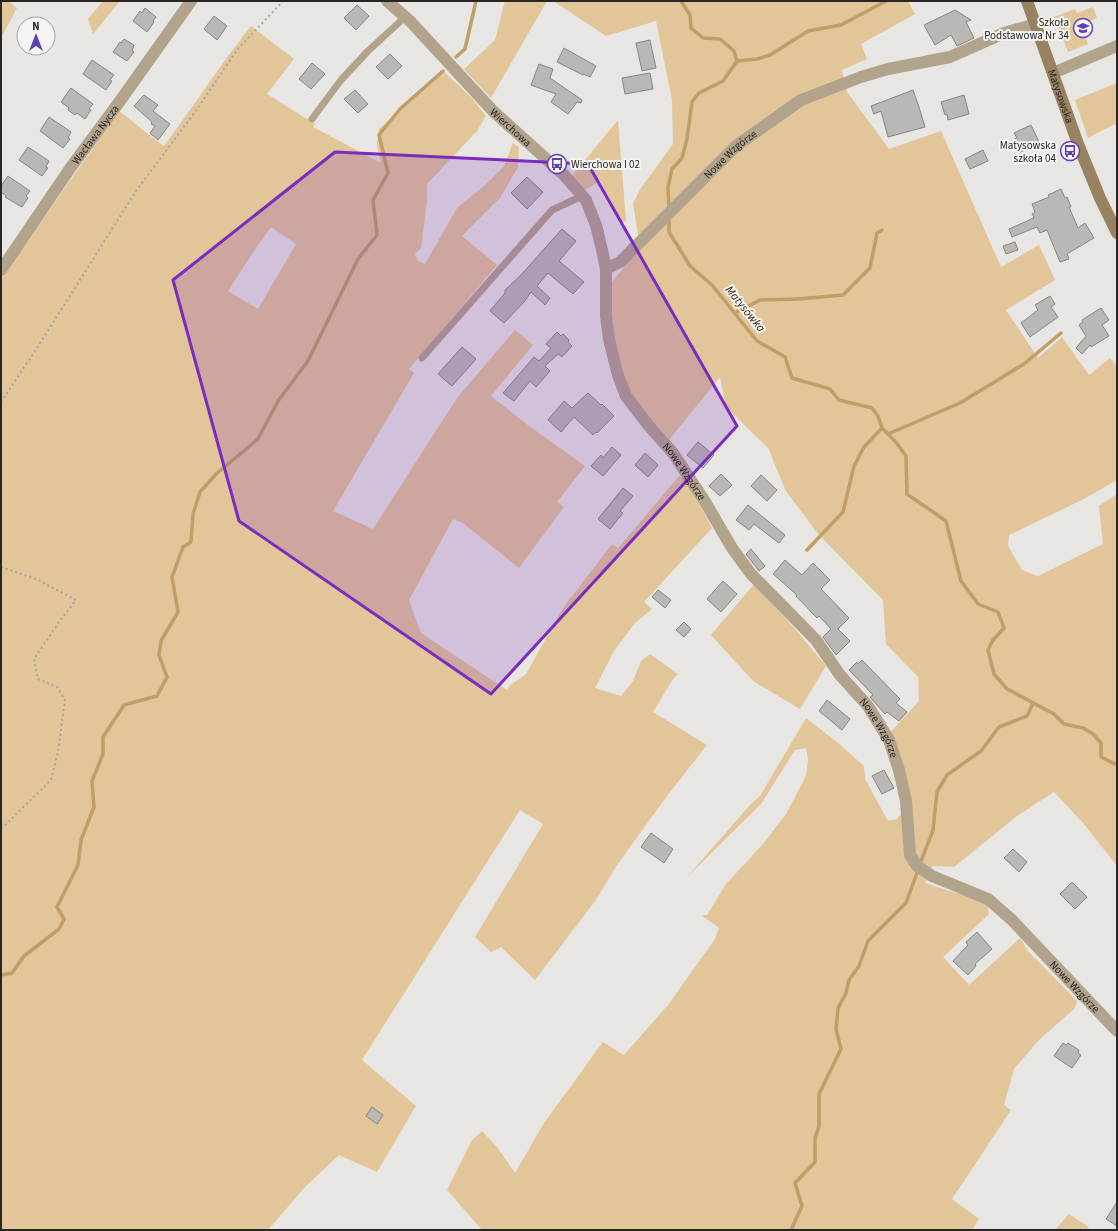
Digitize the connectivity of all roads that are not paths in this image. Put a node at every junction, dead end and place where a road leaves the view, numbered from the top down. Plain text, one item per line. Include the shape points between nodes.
1 (191, 1) edge
2 (387, 1) edge
3 (1027, 1) edge
4 (405, 17) junction
5 (1036, 24) junction
6 (1117, 46) edge
7 (1053, 73) junction
8 (312, 119) dead end
9 (582, 196) junction
10 (1117, 233) edge
11 (606, 269) junction
12 (1, 270) edge
13 (422, 358) dead end
14 (1117, 1031) edge

1 - 12 street, Wacława Nycza via 71,167
2 - 4 street, Wierchowa
3 - 5 street, Matysowska
4 - 8 lane via 341,80
4 - 9 street, Wierchowa via 493,111 564,175
5 - 7 street, Matysowska
5 - 11 street, Nowe Wzgórze via 1004,33 950,56 888,69 801,100 736,146 620,262
6 - 7 street
7 - 10 street, Matysowska via 1078,144
9 - 11 street, Wierchowa via 596,226
9 - 13 lane via 552,210
11 - 14 street, Nowe Wzgórze via 606,316 609,339 626,396 674,453 732,548 751,574 816,640 840,675 868,706 889,740 899,770 906,801 910,855 917,866 932,876 988,899 1012,920

